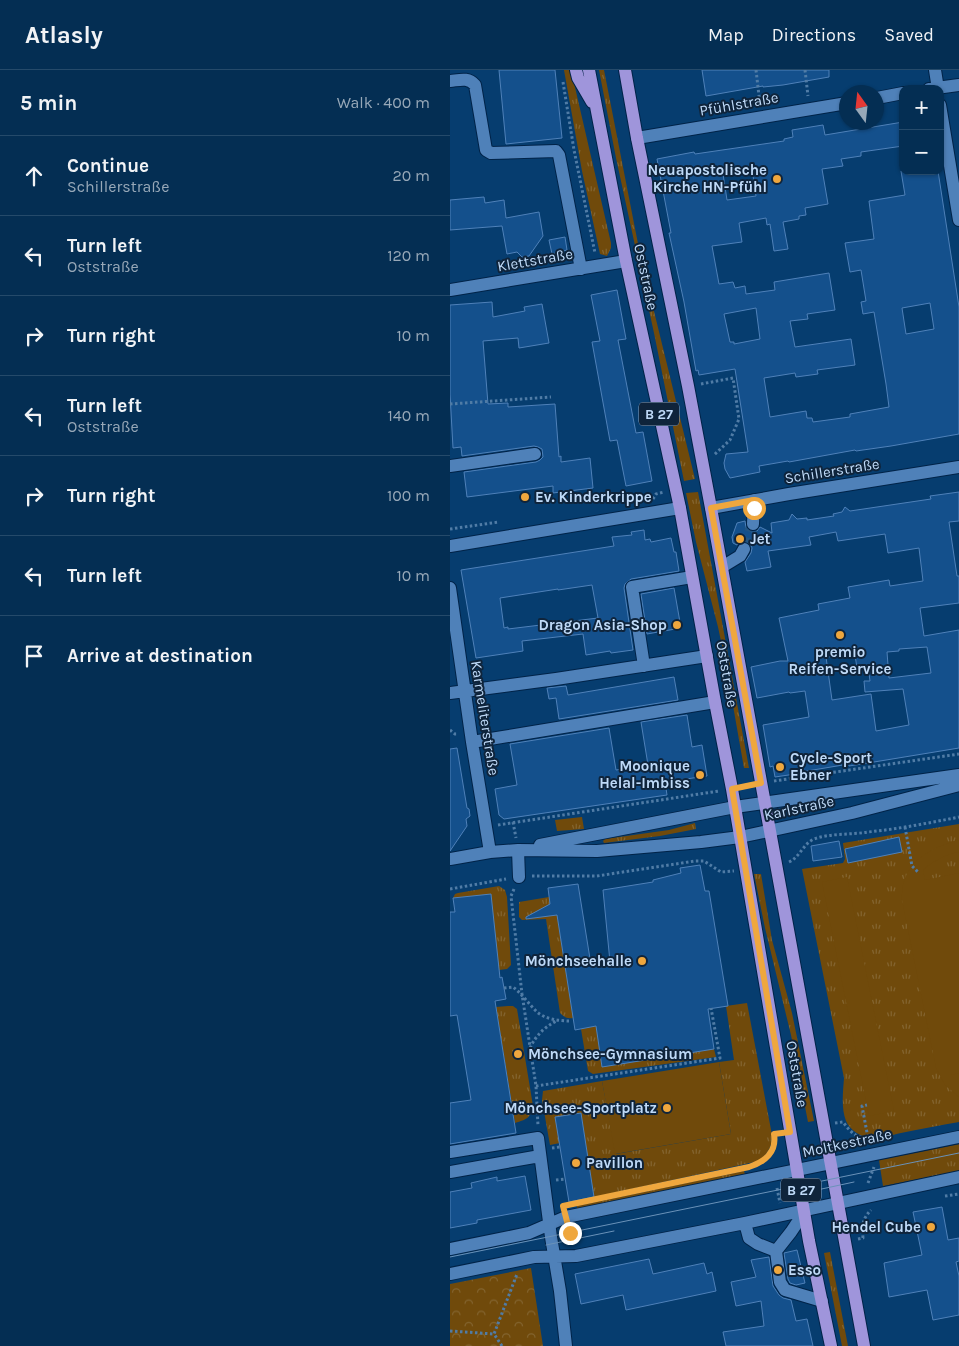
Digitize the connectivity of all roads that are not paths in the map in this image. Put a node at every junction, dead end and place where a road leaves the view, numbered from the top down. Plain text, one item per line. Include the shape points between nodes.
1 (576, 70) edge
2 (589, 70) edge
3 (625, 70) edge
4 (935, 70) edge
5 (450, 81) edge
6 (935, 85) edge
7 (959, 85) edge
8 (944, 87) edge
9 (899, 94) edge
10 (884, 97) edge
11 (839, 104) edge
12 (596, 109) junction
13 (944, 129) edge
14 (637, 138) junction
15 (959, 220) edge
16 (626, 261) junction
17 (581, 269) junction
18 (450, 290) edge
19 (535, 454) dead end
20 (450, 466) edge
21 (959, 467) edge
22 (754, 500) junction
23 (680, 508) junction
24 (711, 508) junction
25 (753, 524) tunnel mouth
26 (450, 546) edge
27 (744, 549) tunnel mouth
28 (722, 567) junction
29 (692, 577) junction
30 (450, 588) edge
31 (707, 656) junction
32 (644, 666) junction
33 (465, 690) junction
34 (450, 693) edge
35 (715, 702) junction
36 (472, 742) junction
37 (959, 775) edge
38 (959, 786) edge
39 (764, 802) junction
40 (735, 807) junction
41 (770, 831) junction
42 (740, 837) junction
43 (520, 850) junction
44 (490, 852) junction
45 (450, 859) edge
46 (518, 877) road end
47 (959, 1137) edge
48 (450, 1152) edge
49 (540, 1156) junction
50 (830, 1163) junction
51 (797, 1170) junction
52 (450, 1172) edge
53 (959, 1178) edge
54 (837, 1203) junction
55 (804, 1210) junction
56 (745, 1223) junction
57 (549, 1224) junction
58 (450, 1249) edge
59 (776, 1251) junction
60 (554, 1257) junction
61 (450, 1274) edge
62 (822, 1301) junction
63 (566, 1346) edge
64 (831, 1346) edge
65 (864, 1346) edge

1 - 12 main road, B 27
2 - 12 main road, Oststraße
3 - 14 main road, Oststraße / B 27
4 - 6 street
5 - 17 street via 464,79 475,85 486,150 491,153 556,151 559,155
7 - 8 street
9 - 10 street
11 - 14 street, Pfühlstraße
12 - 16 main road, Oststraße / B 27
13 - 15 street
14 - 24 main road, Oststraße / B 27
16 - 17 street, Klettstraße
16 - 23 main road, Oststraße / B 27
17 - 18 street, Klettstraße
19 - 20 street
21 - 22 street, Schillerstraße
22 - 24 street, Schillerstraße
22 - 25 street
23 - 26 street
23 - 29 main road, Oststraße / B 27
24 - 28 main road, Oststraße / B 27
27 - 28 street via 740,556
28 - 39 main road, Oststraße / B 27
29 - 31 main road, Oststraße / B 27
29 - 32 street via 632,587
30 - 33 street, Karmeliterstraße
31 - 32 street
31 - 35 main road, Oststraße / B 27
32 - 33 street
33 - 34 street
33 - 36 street, Karmeliterstraße
35 - 36 street
35 - 40 main road, Oststraße / B 27
36 - 44 street, Karmeliterstraße
37 - 39 street, Karlstraße
38 - 41 street, Karlstraße
39 - 40 street, Karlstraße
39 - 41 main road, Oststraße / B 27
40 - 42 main road, Oststraße / B 27
40 - 43 street, Karlstraße
41 - 42 street, Karlstraße
41 - 50 main road, Oststraße / B 27
42 - 43 street, Karlstraße via 596,851
42 - 51 main road, Oststraße / B 27
43 - 44 street, Karlstraße
43 - 46 street
44 - 45 street, Karlstraße
47 - 50 street, Moltkestraße
48 - 49 street via 538,1138
49 - 52 street
49 - 57 street
50 - 51 street, Moltkestraße
50 - 54 main road, Oststraße / B 27
51 - 55 main road, Oststraße / B 27
51 - 57 street, Moltkestraße via 566,1217
53 - 54 street
54 - 55 street
54 - 65 main road, Oststraße / B 27
55 - 56 street
55 - 59 street
55 - 62 main road, Oststraße / B 27
56 - 59 street via 749,1238
56 - 60 street via 576,1256
57 - 58 street, Moltkestraße via 529,1233
57 - 60 street
59 - 62 street via 780,1282 785,1290
60 - 61 street via 534,1257
60 - 63 street
62 - 64 main road, Oststraße / B 27

